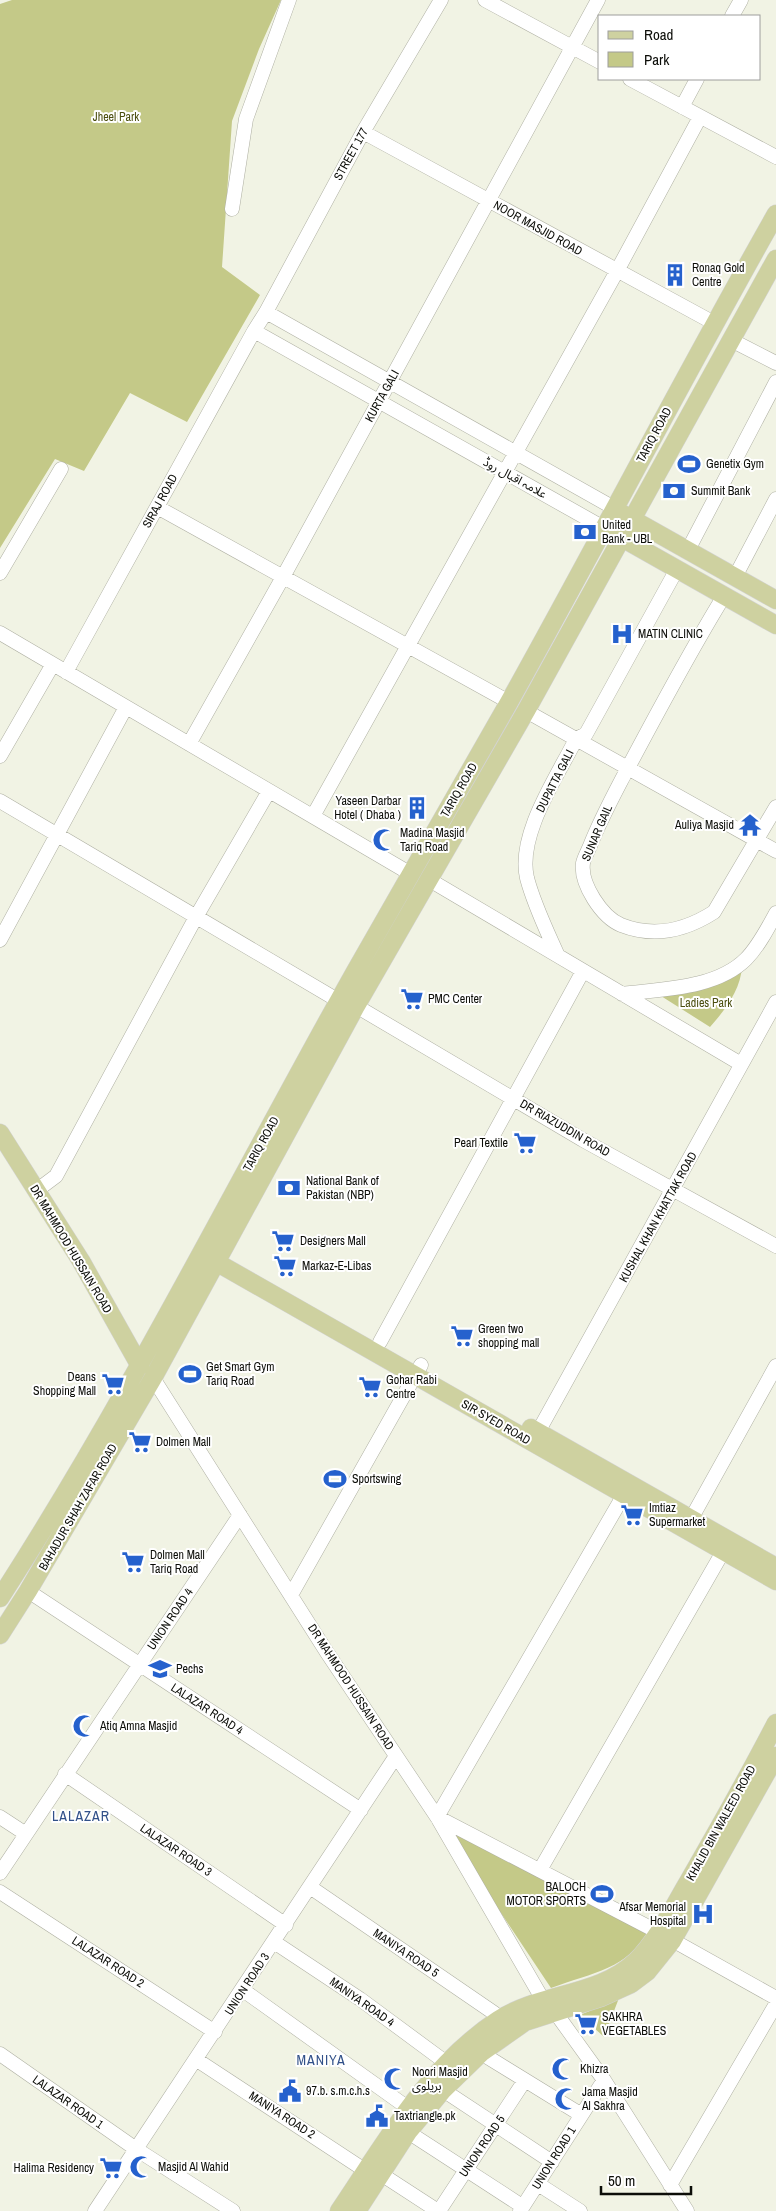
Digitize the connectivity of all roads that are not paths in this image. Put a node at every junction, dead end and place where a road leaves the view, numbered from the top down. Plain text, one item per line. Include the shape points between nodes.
1 (289, 0) edge
2 (441, 0) edge
3 (485, 0) edge
4 (598, 0) edge
5 (741, 0) edge
6 (733, 15) edge
7 (573, 48) junction
8 (598, 61) edge
9 (632, 80) edge
10 (697, 80) edge
11 (682, 107) junction
12 (700, 116) junction
13 (363, 132) junction
14 (776, 157) edge
15 (489, 201) junction
16 (232, 209) dead end
17 (776, 214) edge
18 (776, 259) edge
19 (617, 271) junction
20 (266, 312) junction
21 (714, 323) junction
22 (254, 330) junction
23 (731, 340) junction
24 (776, 363) edge
25 (390, 382) junction
26 (776, 382) edge
27 (379, 401) junction
28 (515, 452) junction
29 (61, 469) dead end
30 (504, 472) junction
31 (776, 499) edge
32 (157, 507) junction
33 (614, 508) junction
34 (633, 519) junction
35 (604, 528) junction
36 (622, 538) junction
37 (688, 550) junction
38 (677, 569) junction
39 (0, 573) edge
40 (283, 577) junction
41 (735, 577) junction
42 (724, 596) junction
43 (776, 600) edge
44 (776, 625) edge
45 (0, 633) edge
46 (408, 646) junction
47 (53, 664) junction
48 (66, 672) junction
49 (509, 702) junction
50 (126, 707) junction
51 (526, 711) junction
52 (576, 739) junction
53 (189, 744) junction
54 (0, 756) edge
55 (628, 768) junction
56 (269, 791) junction
57 (0, 801) edge
58 (776, 807) edge
59 (313, 816) junction
60 (56, 834) junction
61 (758, 840) junction
62 (776, 851) edge
63 (411, 874) junction
64 (428, 880) junction
65 (776, 914) edge
66 (196, 917) junction
67 (0, 940) edge
68 (558, 956) junction
69 (583, 971) junction
70 (622, 994) junction
71 (339, 1001) junction
72 (776, 1002) edge
73 (356, 1006) junction
74 (741, 1064) junction
75 (514, 1098) junction
76 (0, 1134) edge
77 (34, 1187) junction
78 (673, 1190) junction
79 (776, 1246) edge
80 (219, 1257) junction
81 (380, 1342) junction
82 (140, 1366) junction
83 (776, 1366) edge
84 (418, 1370) junction
85 (153, 1378) junction
86 (538, 1432) junction
87 (627, 1489) junction
88 (240, 1515) junction
89 (691, 1519) junction
90 (726, 1546) junction
91 (776, 1567) edge
92 (776, 1581) edge
93 (28, 1591) junction
94 (290, 1595) junction
95 (0, 1598) edge
96 (0, 1635) edge
97 (140, 1664) junction
98 (776, 1723) edge
99 (396, 1756) junction
100 (776, 1756) edge
101 (66, 1774) junction
102 (361, 1810) junction
103 (0, 1817) edge
104 (437, 1817) junction
105 (26, 1834) junction
106 (540, 1870) junction
107 (0, 1873) edge
108 (310, 1887) junction
109 (0, 1892) edge
110 (286, 1925) junction
111 (665, 1936) junction
112 (274, 1942) junction
113 (243, 1990) junction
114 (776, 1998) edge
115 (776, 2004) edge
116 (549, 2006) junction
117 (499, 2020) junction
118 (215, 2032) junction
119 (481, 2053) junction
120 (0, 2054) edge
121 (197, 2060) junction
122 (448, 2064) junction
123 (525, 2080) junction
124 (604, 2080) junction
125 (443, 2090) junction
126 (408, 2108) junction
127 (580, 2114) junction
128 (495, 2126) junction
129 (408, 2132) junction
130 (136, 2149) junction
131 (552, 2162) junction
132 (466, 2170) junction
133 (374, 2173) junction
134 (538, 2184) junction
135 (670, 2185) junction
136 (521, 2209) edge
137 (96, 2211) edge
138 (233, 2211) edge
139 (339, 2211) edge
140 (357, 2211) edge
141 (438, 2211) edge
142 (580, 2211) edge
143 (687, 2211) edge

1 - 16 street via 246,119
2 - 13 street, STREET 177
3 - 7 street
4 - 7 street, KURTA GALI
5 - 6 street
7 - 8 street
7 - 15 street, KURTA GALI
9 - 11 street
10 - 11 street
11 - 12 street
12 - 14 street
12 - 19 street
13 - 15 street, NOOR MASJID ROAD
13 - 20 street, STREET 177
15 - 19 street, NOOR MASJID ROAD
15 - 25 street, KURTA GALI
17 - 21 main road, TARIQ ROAD
18 - 23 main road, TARIQ ROAD
19 - 21 street, NOOR MASJID ROAD
19 - 28 street
20 - 22 street, STREET 177
20 - 25 street, علامہ اقبال روڈ
21 - 33 main road, TARIQ ROAD
22 - 27 street, علامہ اقبال روڈ
22 - 32 street, SIRAJ ROAD
23 - 24 street
23 - 34 main road, TARIQ ROAD
25 - 27 street, KURTA GALI
25 - 28 street, علامہ اقبال روڈ
26 - 37 street
27 - 30 street, علامہ اقبال روڈ
27 - 40 street, KURTA GALI
28 - 30 street
28 - 33 street, علامہ اقبال روڈ
29 - 39 street
30 - 35 street, علامہ اقبال روڈ
30 - 46 street
31 - 41 street
32 - 40 street
32 - 48 street, SIRAJ ROAD
33 - 34 main road, علامہ اقبال روڈ
33 - 35 main road, TARIQ ROAD
34 - 36 main road, TARIQ ROAD
34 - 37 main road, علامہ اقبال روڈ
35 - 36 main road, علامہ اقبال روڈ
35 - 49 main road, TARIQ ROAD
36 - 38 main road, علامہ اقبال روڈ
36 - 51 main road, TARIQ ROAD
37 - 41 main road, علامہ اقبال روڈ
38 - 42 main road, علامہ اقبال روڈ
38 - 52 street, DUPATTA GALI via 586,734
40 - 46 street
40 - 53 street, KURTA GALI
41 - 43 main road, علامہ اقبال روڈ
42 - 44 main road, علامہ اقبال روڈ
42 - 55 street, SUNAR GAIL
45 - 47 street
46 - 49 street
46 - 59 street
47 - 48 street
47 - 54 street
48 - 50 street
49 - 63 main road, TARIQ ROAD
50 - 53 street
50 - 60 street
51 - 52 street
51 - 64 main road, TARIQ ROAD
52 - 55 street
52 - 68 street, DUPATTA GALI via 529,832 526,850 527,876
53 - 56 street
55 - 61 street
55 - 61 street, SUNAR GAIL via 583,863 585,882 604,912 618,924 656,932 677,929 714,912
56 - 59 street
56 - 66 street
57 - 60 street
58 - 61 street, SUNAR GAIL
59 - 63 street
60 - 66 street
60 - 67 street
61 - 62 street
63 - 71 main road, TARIQ ROAD
64 - 68 street
64 - 73 main road, TARIQ ROAD
65 - 70 street via 746,959 717,977 683,987
66 - 71 street
66 - 77 street via 56,1176 44,1185
68 - 69 street
69 - 70 street
69 - 75 street
70 - 74 street
71 - 82 main road, TARIQ ROAD
72 - 74 street, KUSHAL KHAN KHATTAK ROAD
73 - 75 street, DR RIAZUDDIN ROAD
73 - 80 main road, TARIQ ROAD
74 - 78 street, KUSHAL KHAN KHATTAK ROAD
75 - 78 street, DR RIAZUDDIN ROAD
75 - 81 street
76 - 77 main road, DR MAHMOOD HUSSAIN ROAD
77 - 82 main road, DR MAHMOOD HUSSAIN ROAD via 81,1261
78 - 79 street, DR RIAZUDDIN ROAD
78 - 86 street, KUSHAL KHAN KHATTAK ROAD
80 - 81 main road, SIR SYED ROAD
80 - 84 main road, SIR SYED ROAD
80 - 85 main road, TARIQ ROAD
81 - 84 main road, SIR SYED ROAD
82 - 95 main road, BAHADUR SHAH ZAFAR ROAD via 55,1513
83 - 89 street
84 - 86 main road, SIR SYED ROAD
84 - 87 main road, SIR SYED ROAD
84 - 94 street
85 - 88 street, DR MAHMOOD HUSSAIN ROAD
85 - 93 main road, BAHADUR SHAH ZAFAR ROAD
86 - 87 main road, SIR SYED ROAD
87 - 89 main road, SIR SYED ROAD
87 - 90 main road, SIR SYED ROAD
87 - 104 street
88 - 94 street, DR MAHMOOD HUSSAIN ROAD
88 - 97 street, UNION ROAD 4
89 - 90 main road, SIR SYED ROAD
90 - 91 main road, SIR SYED ROAD
90 - 92 main road, SIR SYED ROAD
90 - 106 street
93 - 96 main road, BAHADUR SHAH ZAFAR ROAD
93 - 97 street, LALAZAR ROAD 4
94 - 99 street, DR MAHMOOD HUSSAIN ROAD
97 - 101 street, UNION ROAD 4
97 - 102 street, LALAZAR ROAD 4
98 - 111 main road, KHALID BIN WALEED ROAD
99 - 102 street, UNION ROAD 3
99 - 104 street, DR MAHMOOD HUSSAIN ROAD
100 - 111 main road, KHALID BIN WALEED ROAD
101 - 105 street, UNION ROAD 4
101 - 110 street, LALAZAR ROAD 3
102 - 108 street, UNION ROAD 3
103 - 105 street
104 - 106 street
104 - 116 street, DR MAHMOOD HUSSAIN ROAD
105 - 107 street, UNION ROAD 4
106 - 111 street
108 - 110 street, UNION ROAD 3
108 - 117 street, MANIYA ROAD 5 via 494,2013
109 - 118 street, LALAZAR ROAD 2
110 - 112 street, UNION ROAD 3
111 - 114 street
111 - 116 main road, KHALID BIN WALEED ROAD via 605,1982
112 - 113 street, UNION ROAD 3
112 - 122 street, MANIYA ROAD 4 via 360,1999
113 - 118 street, UNION ROAD 3
113 - 126 street
115 - 135 street
116 - 117 main road, KHALID BIN WALEED ROAD
116 - 119 main road, KHALID BIN WALEED ROAD
116 - 124 street, DR MAHMOOD HUSSAIN ROAD
117 - 122 main road, KHALID BIN WALEED ROAD
118 - 121 street, UNION ROAD 3
119 - 123 street
119 - 125 main road, KHALID BIN WALEED ROAD
120 - 130 street, LALAZAR ROAD 1
121 - 130 street, UNION ROAD 3
121 - 133 street, MANIYA ROAD 2
122 - 126 main road, KHALID BIN WALEED ROAD
123 - 127 street
123 - 128 street, UNION ROAD 5
124 - 127 street, UNION ROAD 1
124 - 135 street, DR MAHMOOD HUSSAIN ROAD
125 - 128 street
125 - 129 main road, KHALID BIN WALEED ROAD
126 - 133 main road, KHALID BIN WALEED ROAD
127 - 131 street, UNION ROAD 1
128 - 131 street
128 - 132 street, UNION ROAD 5
129 - 132 street
129 - 133 main road, KHALID BIN WALEED ROAD
130 - 137 street, UNION ROAD 3
130 - 138 street, LALAZAR ROAD 1
131 - 134 street, UNION ROAD 1
132 - 136 street
132 - 141 street, UNION ROAD 5
133 - 139 main road, KHALID BIN WALEED ROAD
133 - 140 main road, KHALID BIN WALEED ROAD
133 - 141 street, MANIYA ROAD 2
134 - 136 street, UNION ROAD 1
134 - 142 street
135 - 143 street, DR MAHMOOD HUSSAIN ROAD

